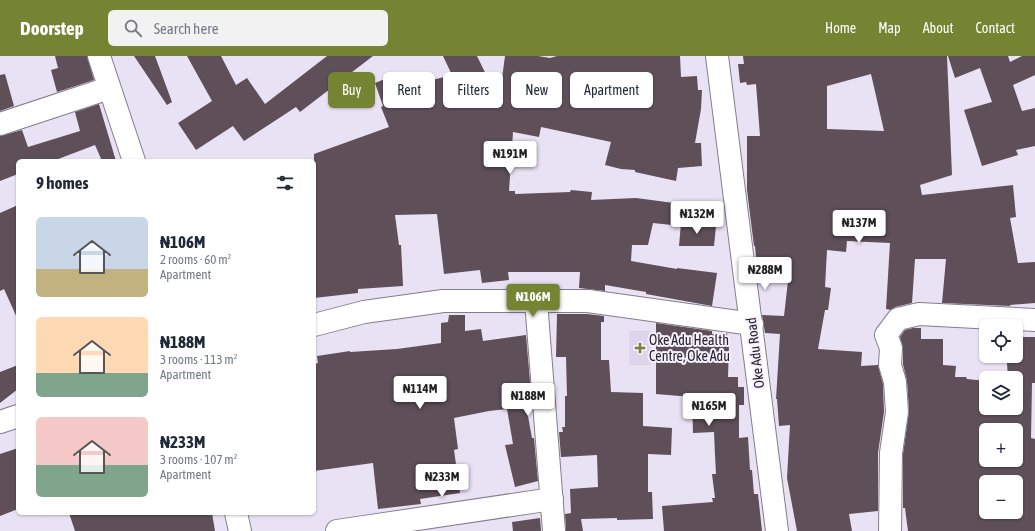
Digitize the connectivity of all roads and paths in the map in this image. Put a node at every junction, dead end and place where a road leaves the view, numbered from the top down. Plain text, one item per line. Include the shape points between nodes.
1 (99, 56) edge
2 (717, 56) edge
3 (109, 88) junction
4 (0, 124) edge
5 (133, 159) edge
6 (536, 301) junction
7 (1035, 320) edge
8 (316, 324) edge
9 (752, 324) junction
10 (16, 417) edge
11 (0, 422) edge
12 (552, 499) junction
13 (236, 515) edge
14 (240, 531) edge
15 (337, 531) edge
16 (554, 531) edge
17 (777, 531) edge
18 (890, 531) edge

1 - 3 street
2 - 9 street, Oke Adu Road
3 - 4 street
3 - 5 street
6 - 8 street via 443,301 364,312
6 - 9 street via 588,301
6 - 12 street
7 - 18 street via 919,314 898,319 886,335 891,348 890,366 895,382 897,412 890,453
9 - 17 street, Oke Adu Road
10 - 11 street
12 - 15 street
12 - 16 street
13 - 14 street

